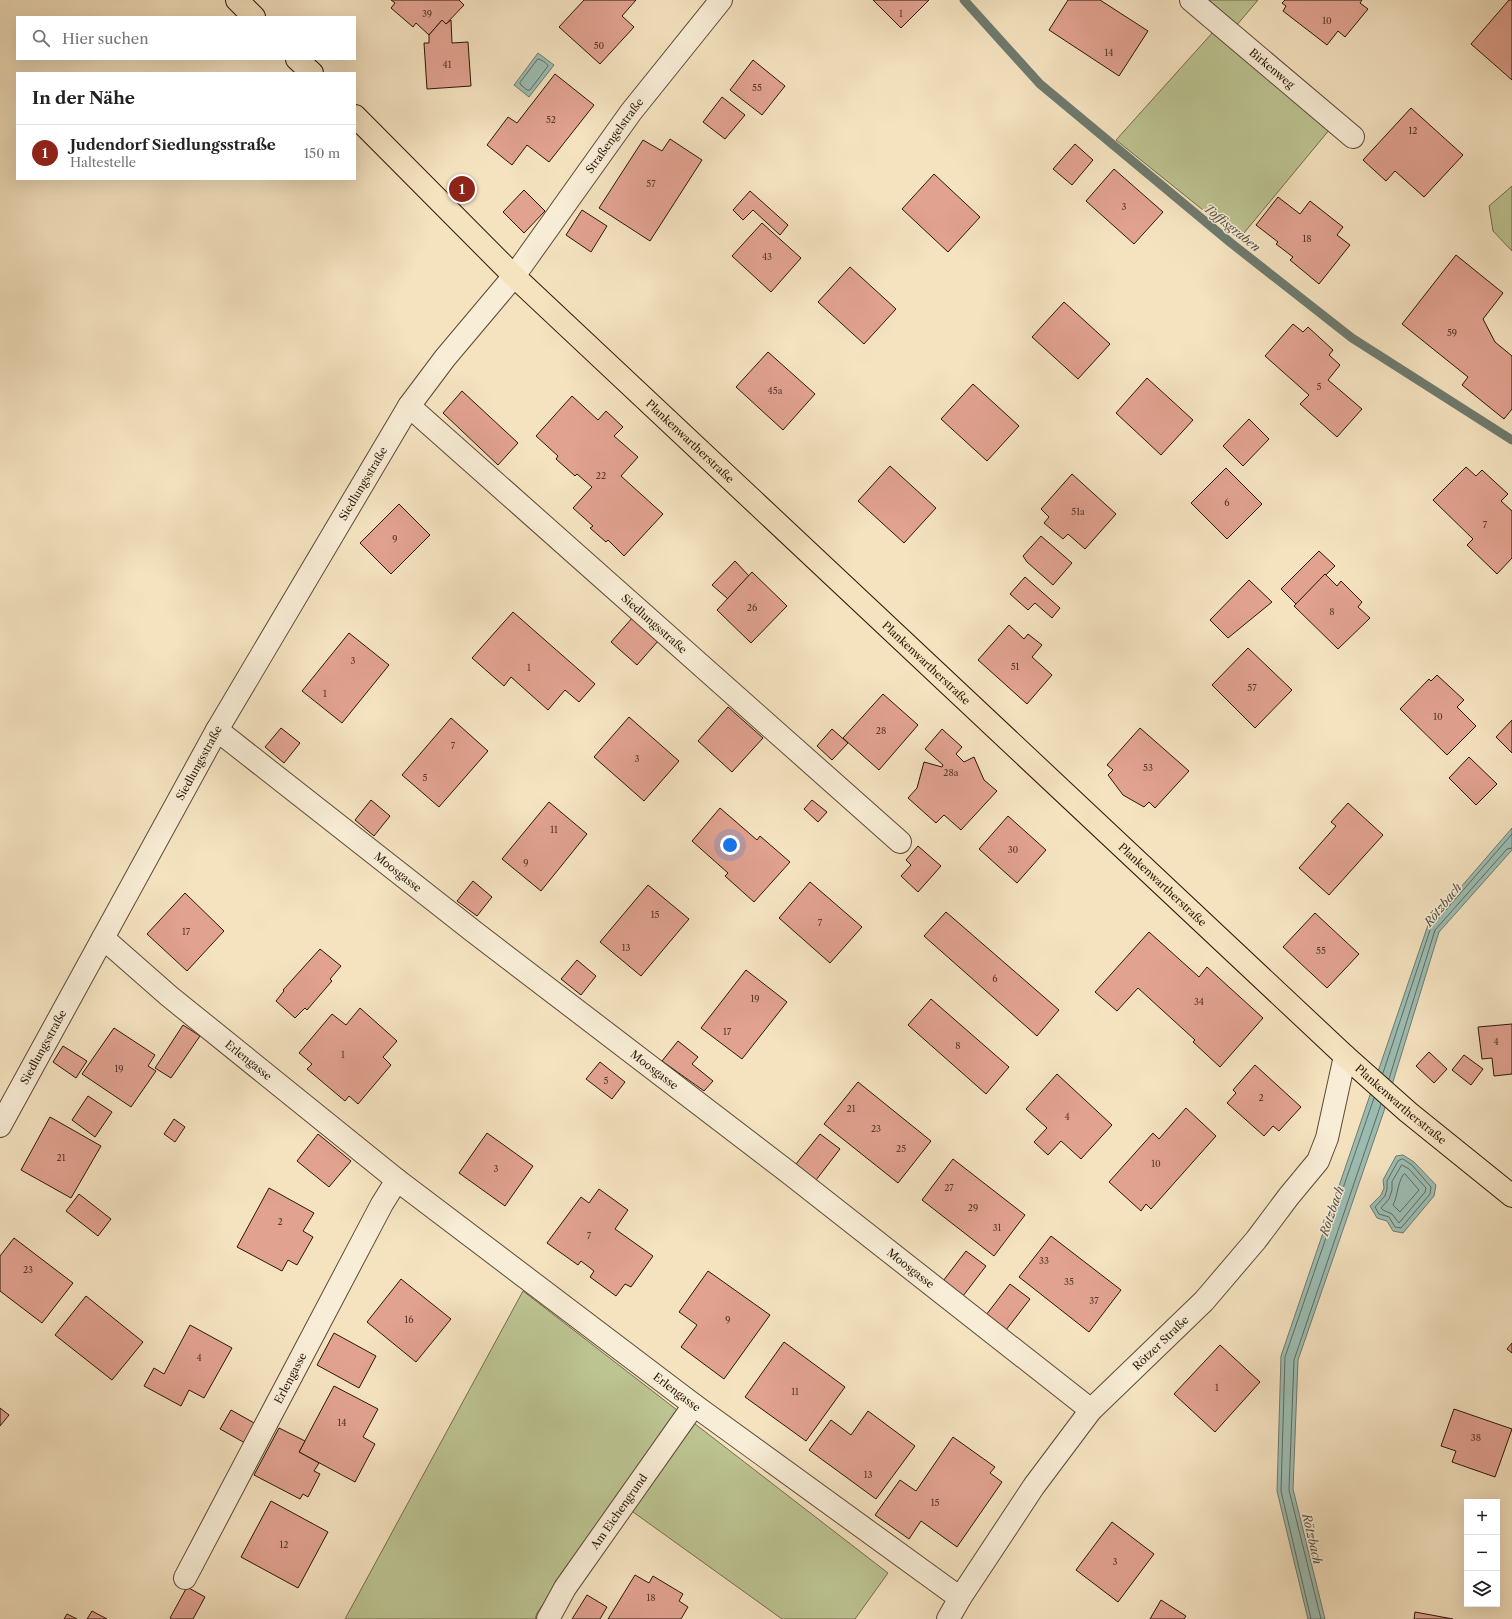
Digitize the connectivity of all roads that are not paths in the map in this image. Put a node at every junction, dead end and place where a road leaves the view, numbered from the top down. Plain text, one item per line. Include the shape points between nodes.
1 (237, 0) edge
2 (721, 0) edge
3 (1191, 0) edge
4 (253, 16) edge
5 (298, 60) edge
6 (311, 72) edge
7 (356, 117) edge
8 (1353, 137) dead end
9 (514, 276) junction
10 (409, 406) junction
11 (217, 730) junction
12 (900, 842) dead end
13 (102, 938) junction
14 (1345, 1056) junction
15 (0, 1126) edge
16 (397, 1180) junction
17 (1512, 1196) edge
18 (694, 1405) junction
19 (1091, 1410) junction
20 (185, 1578) dead end
21 (960, 1598) junction
22 (548, 1619) edge
23 (948, 1619) edge

1 - 4 main road
2 - 9 street, Straßengelstraße via 632,112
3 - 8 street, Birkenweg
5 - 6 main road
7 - 9 main road, Plankenwartherstraße
9 - 10 street, Siedlungsstraße via 445,358
9 - 14 main road, Plankenwartherstraße
10 - 11 street, Siedlungsstraße
10 - 12 street, Siedlungsstraße
11 - 13 street, Siedlungsstraße
11 - 19 street, Moosgasse
13 - 15 street, Siedlungsstraße
13 - 16 street, Erlengasse
14 - 17 main road, Plankenwartherstraße via 1408,1112
14 - 19 street, Rötzer Straße via 1327,1138 1318,1161 1204,1301
16 - 18 street, Erlengasse
16 - 20 street, Erlengasse via 371,1224
18 - 21 street, Erlengasse
18 - 22 street, Am Eichengrund via 565,1588
19 - 21 street, Rötzer Straße via 1034,1486
21 - 23 street, Rötzer Straße

